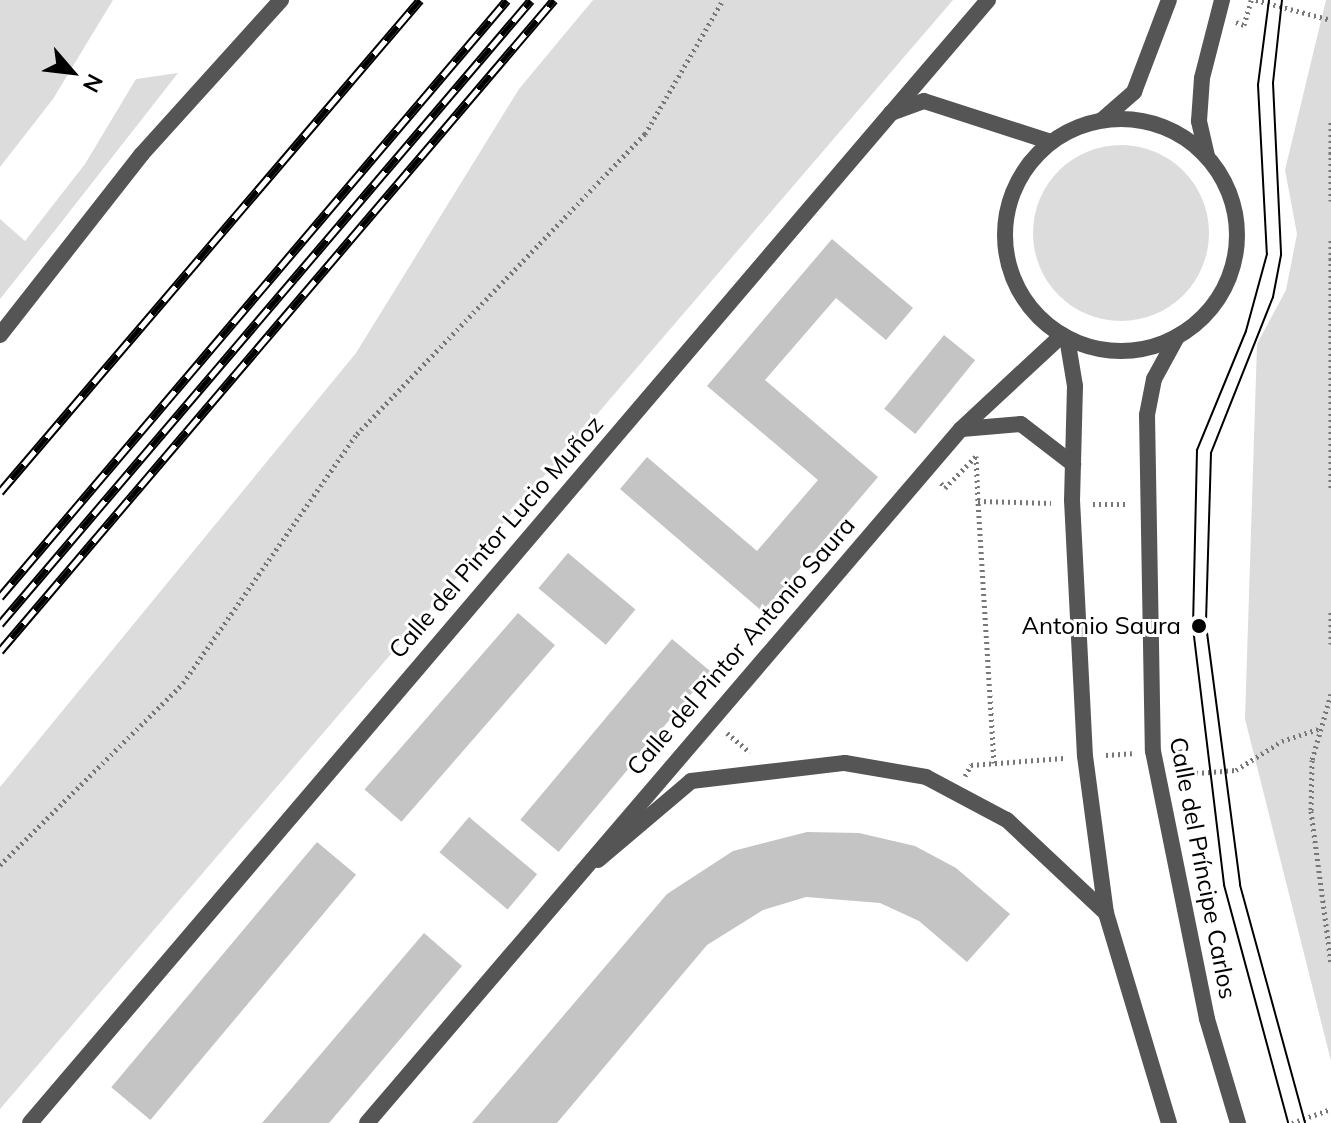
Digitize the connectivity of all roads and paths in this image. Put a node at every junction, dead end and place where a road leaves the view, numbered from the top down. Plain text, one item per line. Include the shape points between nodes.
1 (281, 0) edge
2 (723, 0) edge
3 (988, 0) edge
4 (1169, 0) edge
5 (1222, 0) edge
6 (1256, 0) edge
7 (1331, 20) edge
8 (891, 113) junction
9 (1102, 120) junction
10 (1331, 122) edge
11 (1051, 142) junction
12 (1207, 156) junction
13 (1331, 201) edge
14 (1331, 240) edge
15 (0, 335) edge
16 (1065, 337) junction
17 (1177, 337) junction
18 (961, 429) junction
19 (1073, 464) junction
20 (928, 468) junction
21 (1331, 489) edge
22 (978, 501) junction
23 (1072, 504) junction
24 (1144, 505) junction
25 (1331, 612) edge
26 (1331, 644) edge
27 (1331, 694) edge
28 (710, 719) junction
29 (994, 763) dead end
30 (769, 768) junction
31 (0, 865) edge
32 (557, 894) junction
33 (1106, 913) junction
34 (1328, 938) edge
35 (1331, 962) edge
36 (1331, 1109) edge
37 (30, 1123) edge
38 (367, 1123) edge
39 (1169, 1123) edge
40 (1238, 1123) edge
41 (1292, 1123) edge

1 - 15 street via 141,155
2 - 31 path via 645,134 357,434 183,683
3 - 8 street
4 - 9 street via 1134,92
5 - 12 street via 1202,78 1199,121
6 - 7 path
8 - 11 street via 924,101
8 - 37 street, Calle del Pintor Lucio Muñoz
9 - 11 street
9 - 12 street via 1148,121
10 - 13 path
11 - 16 street via 1011,197 1005,242 1022,295
12 - 17 street via 1233,207 1233,265 1212,307
14 - 21 path
16 - 17 street via 1133,351
16 - 18 street, Calle del Pintor Antonio Saura
16 - 19 street
17 - 24 street, Calle del Príncipe Carlos via 1154,379
18 - 19 street via 1021,424
18 - 20 street, Calle del Pintor Antonio Saura
19 - 23 street
20 - 22 path via 945,488 976,456
20 - 28 street, Calle del Pintor Antonio Saura
22 - 23 path
22 - 29 path
23 - 24 path
23 - 33 street via 1085,756
24 - 40 street, Calle del Príncipe Carlos via 1153,751 1203,1005
25 - 26 path
27 - 34 path via 1312,760 1313,862
28 - 30 path
28 - 32 street, Calle del Pintor Antonio Saura
30 - 32 street, Calle del Pintor Antonio Saura via 691,781
30 - 33 street, Calle del Pintor Antonio Saura via 845,763 926,777 1007,820
32 - 38 street, Calle del Pintor Antonio Saura
33 - 39 street
34 - 35 path
36 - 41 path

